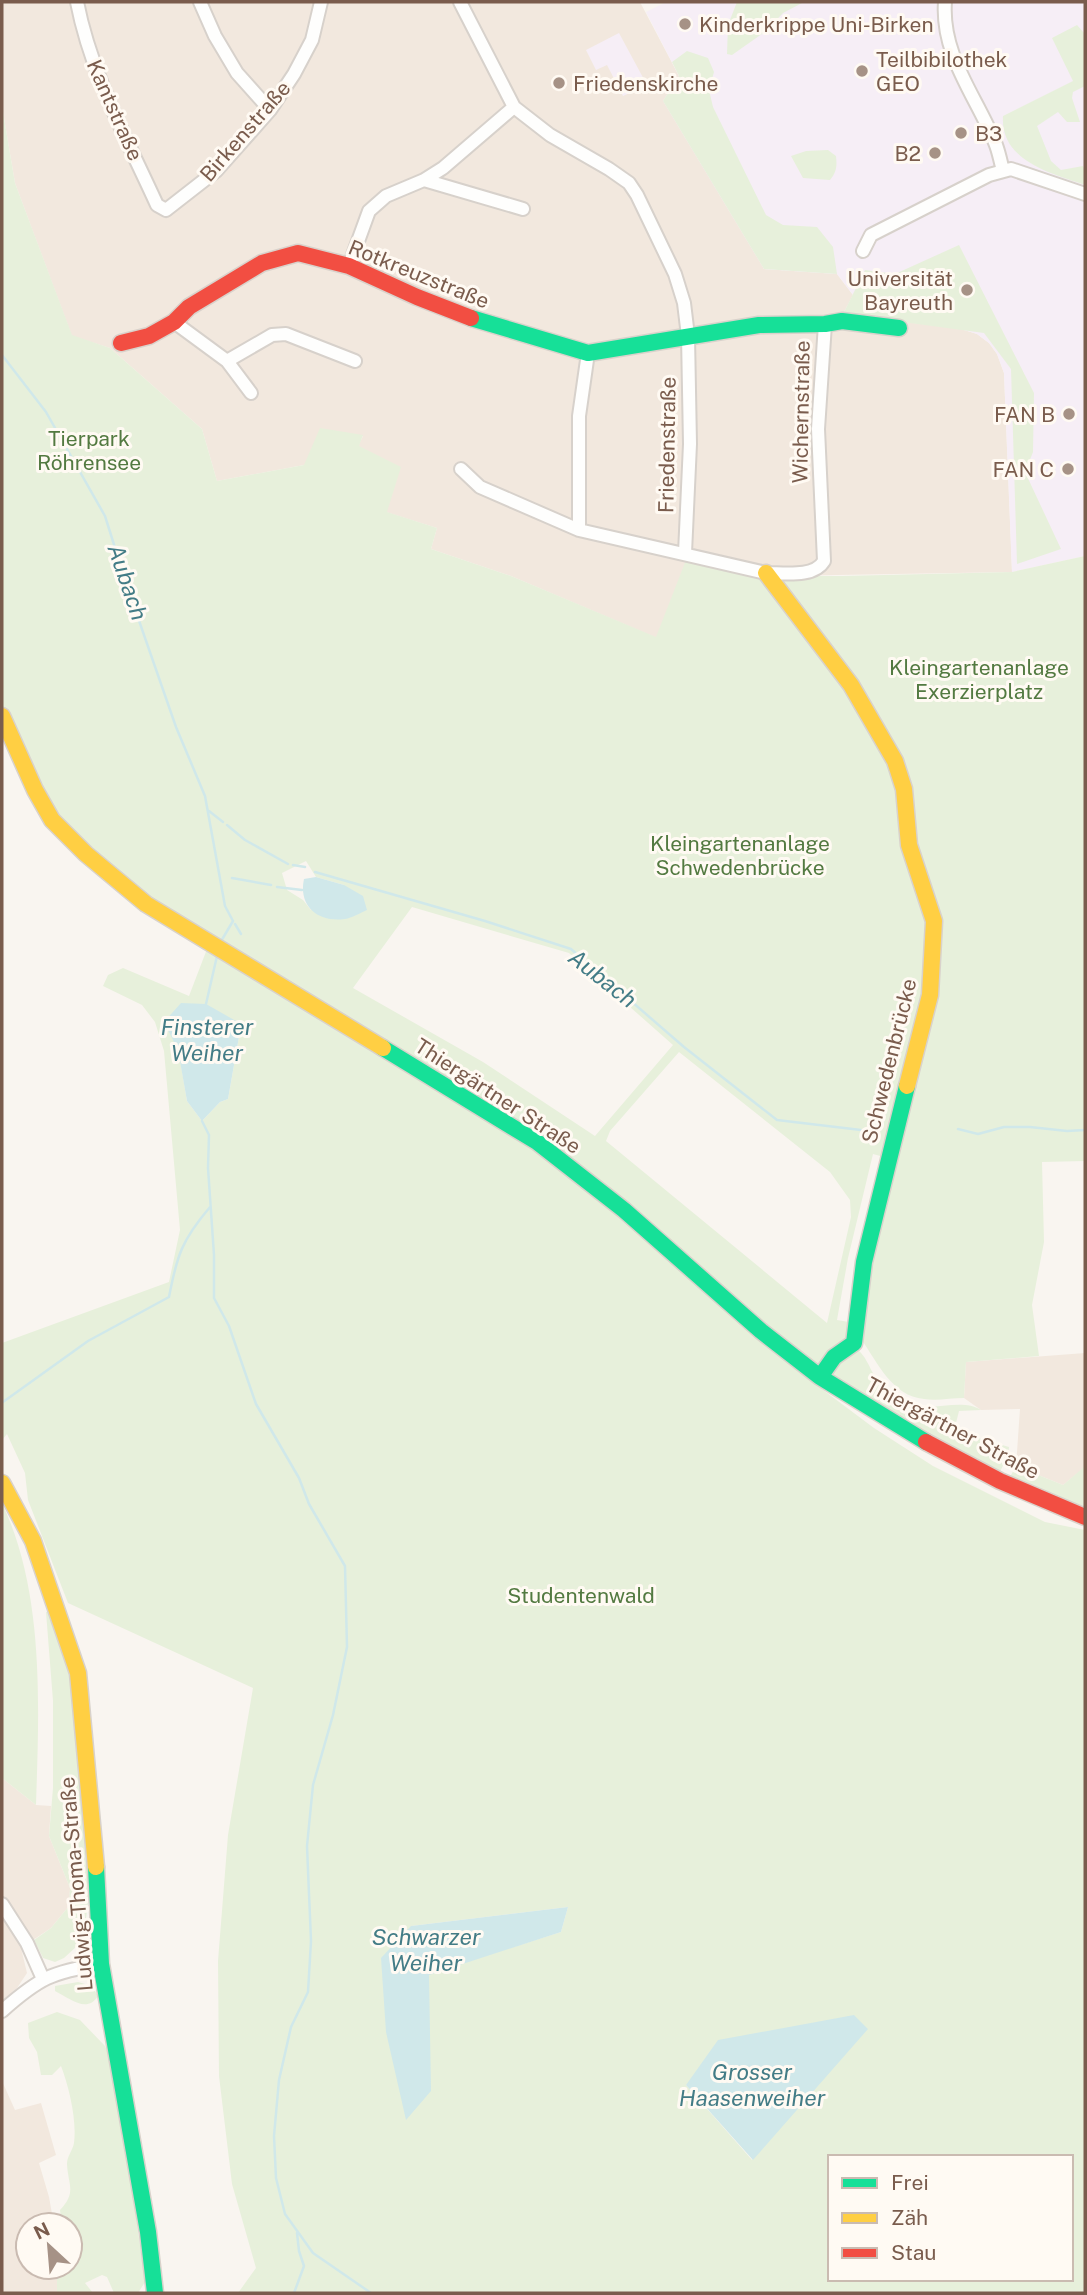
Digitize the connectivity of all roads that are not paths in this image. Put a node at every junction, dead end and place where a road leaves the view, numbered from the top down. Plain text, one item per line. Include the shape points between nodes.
1 (77, 2) edge
2 (200, 2) edge
3 (321, 2) edge
4 (460, 2) edge
5 (945, 2) edge
6 (514, 107) junction
7 (270, 110) junction
8 (1003, 171) junction
9 (424, 180) junction
10 (1085, 194) edge
11 (523, 209) dead end
12 (166, 210) joint
13 (863, 251) dead end
14 (349, 266) junction
15 (174, 322) junction
16 (825, 324) junction
17 (899, 328) dead end
18 (688, 337) junction
19 (121, 342) dead end
20 (588, 353) junction
21 (227, 361) junction
22 (355, 361) dead end
23 (251, 393) dead end
24 (461, 469) dead end
25 (579, 530) junction
26 (685, 553) junction
27 (766, 573) junction
28 (2, 716) edge
29 (821, 1377) junction
30 (2, 1483) edge
31 (1085, 1517) edge
32 (2, 1904) edge
33 (101, 1964) junction
34 (43, 1979) junction
35 (2, 2011) edge
36 (155, 2293) edge

1 - 12 street, Kantstraße via 94,67 157,205
2 - 7 street via 237,73
3 - 7 street, Birkenstraße via 312,40
4 - 6 street, Friedenstraße
5 - 8 street via 950,49
6 - 9 street
6 - 18 street, Friedenstraße via 550,135 629,183 675,274
7 - 12 street, Birkenstraße via 216,171
8 - 10 street
8 - 13 street via 871,235
9 - 11 street
9 - 14 street via 386,196 369,211
14 - 15 street, Rotkreuzstraße via 298,253 262,263 190,307
14 - 20 street, Rotkreuzstraße via 486,324
15 - 19 street, Rotkreuzstraße via 149,336
15 - 21 street
16 - 17 street, Wichernstraße via 842,321
16 - 18 street via 759,325
16 - 27 street, Wichernstraße via 818,429 824,561 814,571
18 - 20 street, Rotkreuzstraße
18 - 26 street, Friedenstraße
20 - 25 street via 579,416
21 - 22 street via 272,335 285,334
21 - 23 street
24 - 25 street via 480,487
25 - 26 street
26 - 27 street
27 - 29 street, Schwedenbrücke via 851,685 895,761 905,789 909,845 934,921 930,995 875,1210 854,1343 834,1357
28 - 29 street, Thiergärtner Straße via 52,820 146,904 537,1142
29 - 31 street, Thiergärtner Straße via 886,1419 1000,1481
30 - 33 street, Ludwig-Thoma-Straße via 33,1541 78,1673 95,1839
32 - 34 street
33 - 34 street
33 - 36 street, Ludwig-Thoma-Straße
34 - 35 street

